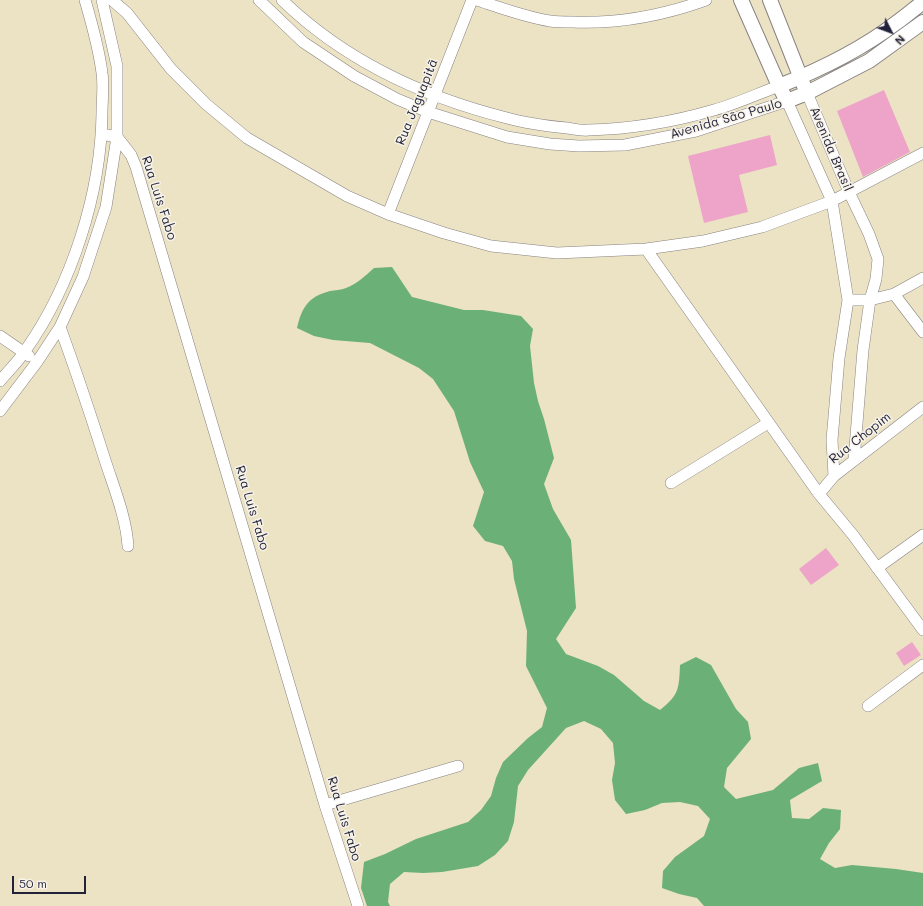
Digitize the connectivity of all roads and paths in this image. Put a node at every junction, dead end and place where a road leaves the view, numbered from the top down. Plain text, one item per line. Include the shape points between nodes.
1 (85, 0) edge
2 (102, 0) edge
3 (112, 0) edge
4 (259, 0) edge
5 (282, 0) edge
6 (472, 0) edge
7 (477, 0) edge
8 (706, 0) edge
9 (741, 0) edge
10 (770, 0) edge
11 (923, 2) edge
12 (923, 22) edge
13 (860, 47) junction
14 (869, 61) junction
15 (799, 78) junction
16 (779, 86) junction
17 (807, 93) junction
18 (434, 95) junction
19 (787, 101) junction
20 (428, 112) junction
21 (692, 116) junction
22 (696, 131) junction
23 (102, 134) junction
24 (117, 137) junction
25 (923, 153) edge
26 (849, 192) junction
27 (832, 201) junction
28 (388, 214) junction
29 (646, 249) junction
30 (923, 278) edge
31 (894, 294) junction
32 (848, 300) junction
33 (870, 300) junction
34 (60, 327) junction
35 (923, 332) edge
36 (0, 336) edge
37 (24, 353) junction
38 (37, 362) junction
39 (0, 381) edge
40 (923, 408) edge
41 (0, 411) edge
42 (768, 423) junction
43 (854, 460) junction
44 (834, 476) junction
45 (671, 483) dead end
46 (819, 494) junction
47 (923, 535) edge
48 (128, 546) dead end
49 (877, 568) junction
50 (923, 630) edge
51 (923, 665) edge
52 (868, 706) dead end
53 (458, 766) dead end
54 (325, 805) junction
55 (358, 906) edge

1 - 23 street via 102,75
2 - 24 street via 117,66
3 - 28 street via 127,13 171,69 206,104 247,138 347,196
4 - 20 street, Avenida São Paulo via 303,42 354,76
5 - 18 street, Avenida São Paulo via 322,35 367,65
6 - 18 street, Rua Jaguapitã
7 - 8 street via 552,22 594,23 642,17
9 - 16 main road, Avenida Brasil
10 - 15 main road, Avenida Brasil
11 - 13 main road, Avenida São Paulo via 896,24
12 - 14 main road, Avenida São Paulo
13 - 14 main road
13 - 15 main road, Avenida São Paulo
14 - 17 main road, Avenida São Paulo
15 - 16 main road, Avenida São Paulo
15 - 17 main road, Avenida Brasil
16 - 19 main road, Avenida Brasil
16 - 21 street, Avenida São Paulo
17 - 19 main road, Avenida São Paulo
17 - 26 street, Avenida Brasil
18 - 20 street, Rua Jaguapitã
18 - 21 street, Avenida São Paulo via 481,112 534,125 587,130 642,126
19 - 22 street, Avenida São Paulo
19 - 27 street, Avenida Brasil
20 - 22 street, Avenida São Paulo via 507,137 550,144 625,145
20 - 28 street, Rua Jaguapitã
21 - 22 street
23 - 24 street
23 - 37 street via 92,201 70,268 49,313
24 - 34 street via 106,207 84,277
24 - 54 street, Rua Luis Fabo via 131,155 136,167
25 - 26 street
26 - 27 street
26 - 33 street, Avenida Brasil via 878,259
27 - 29 street via 762,227 703,241
27 - 32 street, Avenida Brasil
28 - 29 street via 490,246 557,252
29 - 42 street
30 - 31 street
31 - 33 street
31 - 35 street
32 - 33 street
32 - 44 street, Avenida Brasil via 839,358 832,440
33 - 43 street, Avenida Brasil
34 - 38 street
34 - 48 street via 111,477 127,531
36 - 37 street
37 - 38 street
37 - 39 street
38 - 41 street
40 - 43 street, Rua Chopim
42 - 45 street
42 - 46 street
43 - 44 street, Rua Chopim
44 - 46 street, Rua Chopim
46 - 49 street
47 - 49 street
49 - 50 street
51 - 52 street
53 - 54 street
54 - 55 street, Rua Luis Fabo

